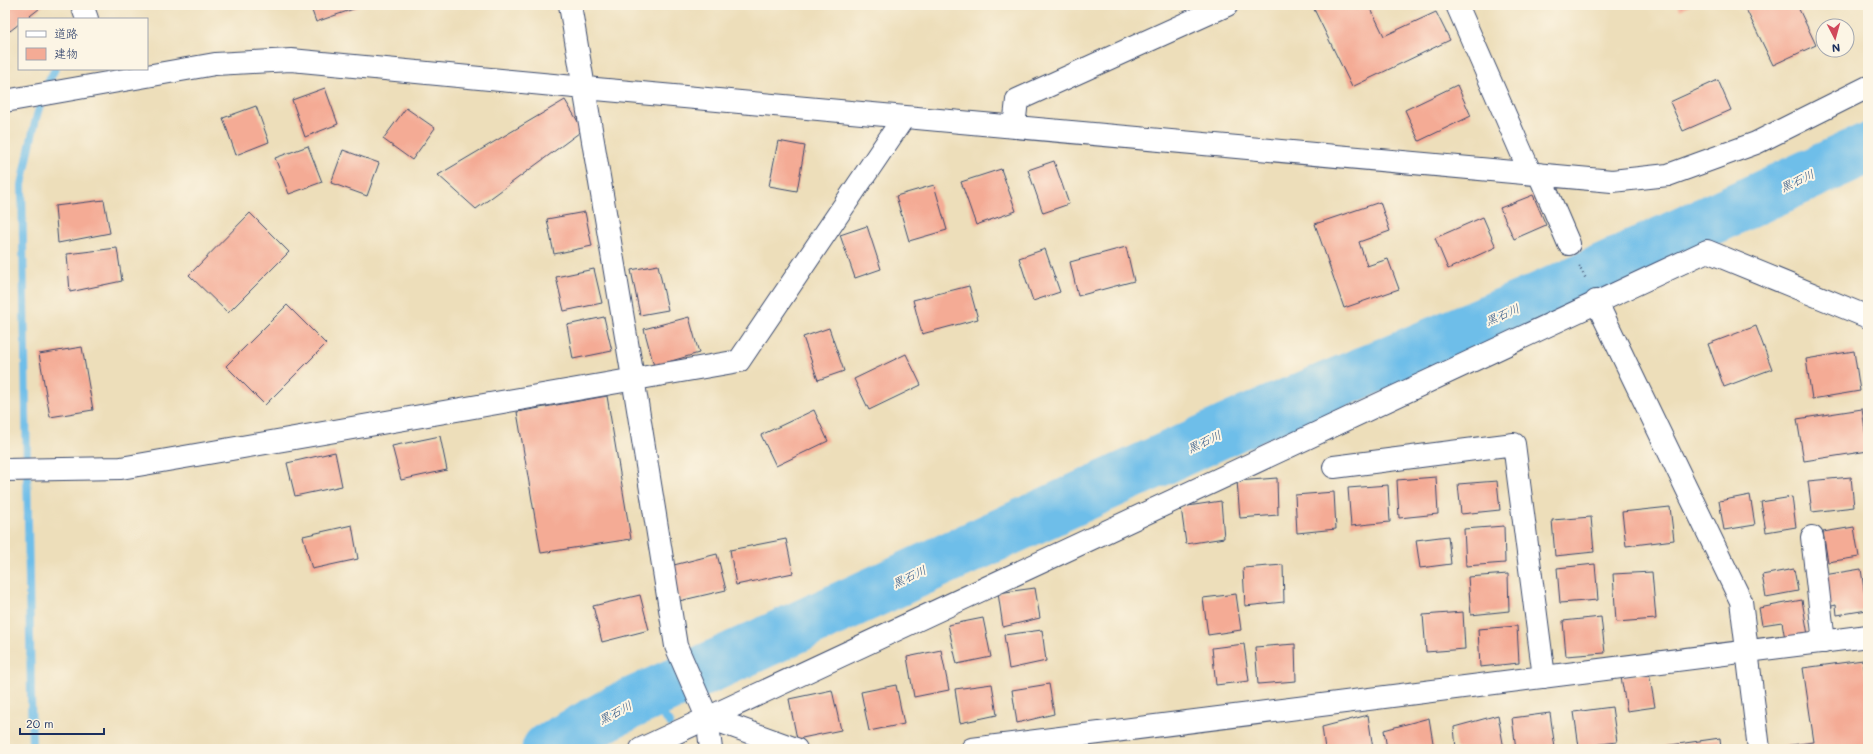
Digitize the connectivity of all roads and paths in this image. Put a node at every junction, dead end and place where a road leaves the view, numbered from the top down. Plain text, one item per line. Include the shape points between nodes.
1 (82, 5) edge
2 (570, 5) edge
3 (1227, 5) edge
4 (1457, 5) edge
5 (87, 18) edge
6 (104, 76) edge
7 (1868, 87) edge
8 (586, 88) junction
9 (5, 101) edge
10 (904, 117) junction
11 (1014, 126) junction
12 (1534, 173) junction
13 (1569, 244) joint
14 (1596, 301) junction
15 (1868, 317) edge
16 (633, 378) junction
17 (1334, 467) dead end
18 (11, 470) edge
19 (1812, 537) dead end
20 (1868, 636) edge
21 (1824, 642) junction
22 (1747, 652) junction
23 (1544, 677) junction
24 (707, 717) junction
25 (641, 749) edge
26 (711, 749) edge
27 (796, 749) edge
28 (972, 749) edge
29 (1759, 749) edge

1 - 5 street
2 - 8 street
3 - 11 street via 1017,100
4 - 12 street
6 - 8 street via 215,64 291,60
6 - 9 street via 60,91
7 - 12 street via 1756,143 1668,175 1612,181
8 - 10 street
8 - 16 street
10 - 11 street
10 - 16 street via 739,361
11 - 12 street
12 - 13 street
13 - 14 path
14 - 15 street via 1707,251
14 - 22 street via 1741,601
14 - 24 street
16 - 18 street via 121,468
16 - 24 street via 676,646
17 - 23 street via 1514,444
19 - 21 street
20 - 21 street
21 - 22 street
22 - 23 street
22 - 29 street
23 - 28 street
24 - 25 street
24 - 26 street
24 - 27 street

